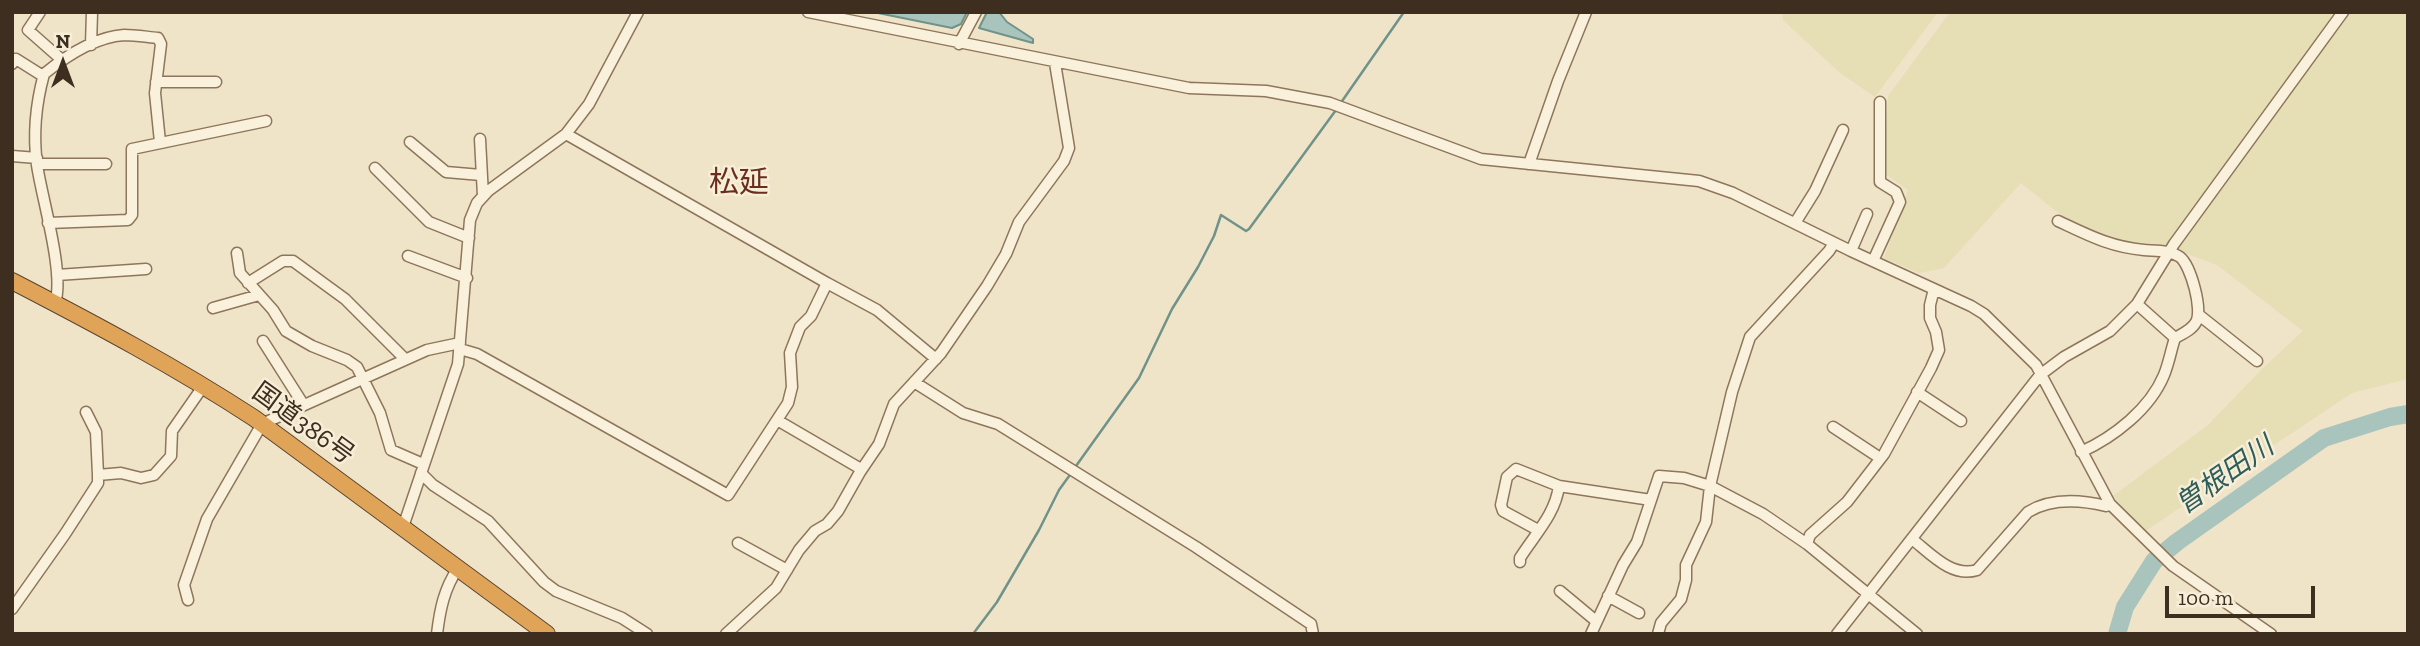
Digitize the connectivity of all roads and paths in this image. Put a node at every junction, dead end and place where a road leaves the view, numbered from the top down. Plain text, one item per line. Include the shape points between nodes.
1 (40, 12) edge
2 (92, 12) edge
3 (638, 12) edge
4 (808, 12) edge
5 (976, 12) edge
6 (1586, 12) edge
7 (2343, 12) edge
8 (959, 44) junction
9 (92, 45) junction
10 (62, 60) junction
11 (1055, 63) junction
12 (12, 64) edge
13 (43, 76) junction
14 (156, 82) junction
15 (216, 82) dead end
16 (1880, 102) dead end
17 (266, 121) dead end
18 (1843, 130) dead end
19 (566, 134) junction
20 (480, 139) dead end
21 (160, 142) junction
22 (410, 142) dead end
23 (12, 156) edge
24 (37, 161) junction
25 (107, 164) dead end
26 (1529, 164) junction
27 (375, 168) dead end
28 (481, 175) junction
29 (483, 196) junction
30 (1867, 214) dead end
31 (2058, 221) dead end
32 (48, 223) junction
33 (1795, 223) junction
34 (469, 238) junction
35 (1834, 243) junction
36 (1851, 251) junction
37 (2169, 252) junction
38 (237, 253) dead end
39 (408, 256) dead end
40 (1873, 261) junction
41 (146, 269) dead end
42 (57, 275) junction
43 (467, 278) junction
44 (12, 281) edge
45 (248, 282) junction
46 (827, 283) junction
47 (1934, 289) junction
48 (260, 295) junction
49 (55, 303) junction
50 (2137, 304) junction
51 (213, 308) dead end
52 (2199, 315) junction
53 (2175, 338) junction
54 (264, 341) dead end
55 (460, 346) junction
56 (405, 359) junction
57 (936, 359) junction
58 (2257, 361) dead end
59 (2040, 375) junction
60 (363, 377) junction
61 (914, 382) junction
62 (204, 385) junction
63 (1917, 392) junction
64 (303, 404) junction
65 (86, 412) dead end
66 (777, 421) junction
67 (1961, 421) dead end
68 (262, 424) junction
69 (1833, 427) dead end
70 (2081, 452) junction
71 (1881, 458) junction
72 (422, 468) junction
73 (861, 469) junction
74 (98, 475) junction
75 (1559, 486) junction
76 (1710, 486) junction
77 (1651, 500) junction
78 (2110, 504) junction
79 (403, 527) junction
80 (1538, 530) junction
81 (1912, 539) junction
82 (738, 543) dead end
83 (1807, 544) junction
84 (1520, 562) dead end
85 (458, 568) junction
86 (787, 570) junction
87 (1560, 591) dead end
88 (1867, 595) junction
89 (1608, 596) junction
90 (188, 600) dead end
91 (12, 609) edge
92 (1639, 613) dead end
93 (1596, 621) junction
94 (438, 634) edge
95 (547, 634) edge
96 (647, 634) edge
97 (726, 634) edge
98 (1312, 634) edge
99 (1591, 634) edge
100 (1658, 634) edge
101 (1837, 634) edge
102 (1917, 634) edge
103 (2271, 634) edge

1 - 10 street via 28,30
2 - 9 street
3 - 19 street via 589,104
4 - 8 street
5 - 8 street
6 - 26 street
7 - 37 street
8 - 11 street
9 - 10 street
9 - 14 street via 121,36 158,38 162,44
10 - 13 street
11 - 26 street via 1189,88 1266,91 1330,103 1481,159
11 - 57 street via 1069,148 1064,161 1031,205 987,286
12 - 13 street via 16,59
13 - 24 street via 35,132
14 - 15 street
14 - 21 street
16 - 40 street via 1880,182 1896,192 1900,202
17 - 21 street
18 - 33 street
19 - 29 street
19 - 46 street
20 - 28 street
21 - 32 street via 132,149 132,215 128,220
22 - 28 street via 446,172
23 - 24 street
24 - 25 street
24 - 32 street
26 - 33 street via 1699,181
27 - 34 street via 429,222
28 - 29 street
29 - 34 street via 470,220
30 - 36 street
31 - 37 street via 2120,248
32 - 42 street
33 - 35 street
34 - 43 street
35 - 36 street
35 - 76 street via 1750,337
36 - 40 street
37 - 50 street
37 - 52 street via 2187,265
38 - 45 street via 240,273
39 - 43 street
40 - 47 street
41 - 42 street
42 - 49 street
43 - 55 street
44 - 49 highway, 国道386号
45 - 48 street
45 - 56 street via 283,261 293,261 345,299
46 - 57 street via 877,310
46 - 66 street via 790,353 792,387
47 - 59 street via 1984,314 2036,365
47 - 63 street via 1930,318 1939,350
48 - 51 street
48 - 60 street via 286,331 347,360
49 - 62 highway, 国道386号
50 - 53 street
50 - 59 street via 2110,331
52 - 53 street via 2194,326
52 - 58 street
53 - 70 street via 2164,376 2152,395 2125,425
54 - 64 street
55 - 56 street via 427,350
55 - 66 street via 728,495
55 - 72 street
56 - 60 street
57 - 61 street
59 - 70 street
59 - 81 street
60 - 64 street
60 - 72 street via 391,450
61 - 73 street via 894,404 879,444
61 - 98 street via 963,413 998,424 1196,547 1311,624
62 - 68 highway, 国道386号
62 - 74 street via 172,431 171,456 154,475
63 - 67 street
63 - 71 street
64 - 68 street
65 - 74 street via 96,432
66 - 73 street
68 - 79 highway, 国道386号
68 - 90 street via 207,519 184,585
69 - 71 street
70 - 78 street
71 - 83 street via 1847,502 1810,535
72 - 79 street
72 - 96 street via 433,485 488,522 556,591 622,618
73 - 86 street via 838,511 815,531
74 - 91 street via 98,483
75 - 77 street
75 - 80 street via 1548,521
75 - 80 street via 1516,469 1507,477 1503,511
76 - 77 street via 1659,476
76 - 83 street
76 - 100 street via 1706,522 1686,565 1681,599 1661,623
77 - 89 street via 1637,542
78 - 81 street via 2069,501 2036,508 1969,573 1960,573
78 - 103 street via 2173,566
79 - 85 highway, 国道386号
80 - 84 street
81 - 88 street
82 - 86 street
83 - 88 street
85 - 94 street via 440,608
85 - 95 highway, 国道386号
86 - 97 street via 776,588
87 - 93 street
88 - 101 street
88 - 102 street
89 - 92 street
89 - 93 street
93 - 99 street

